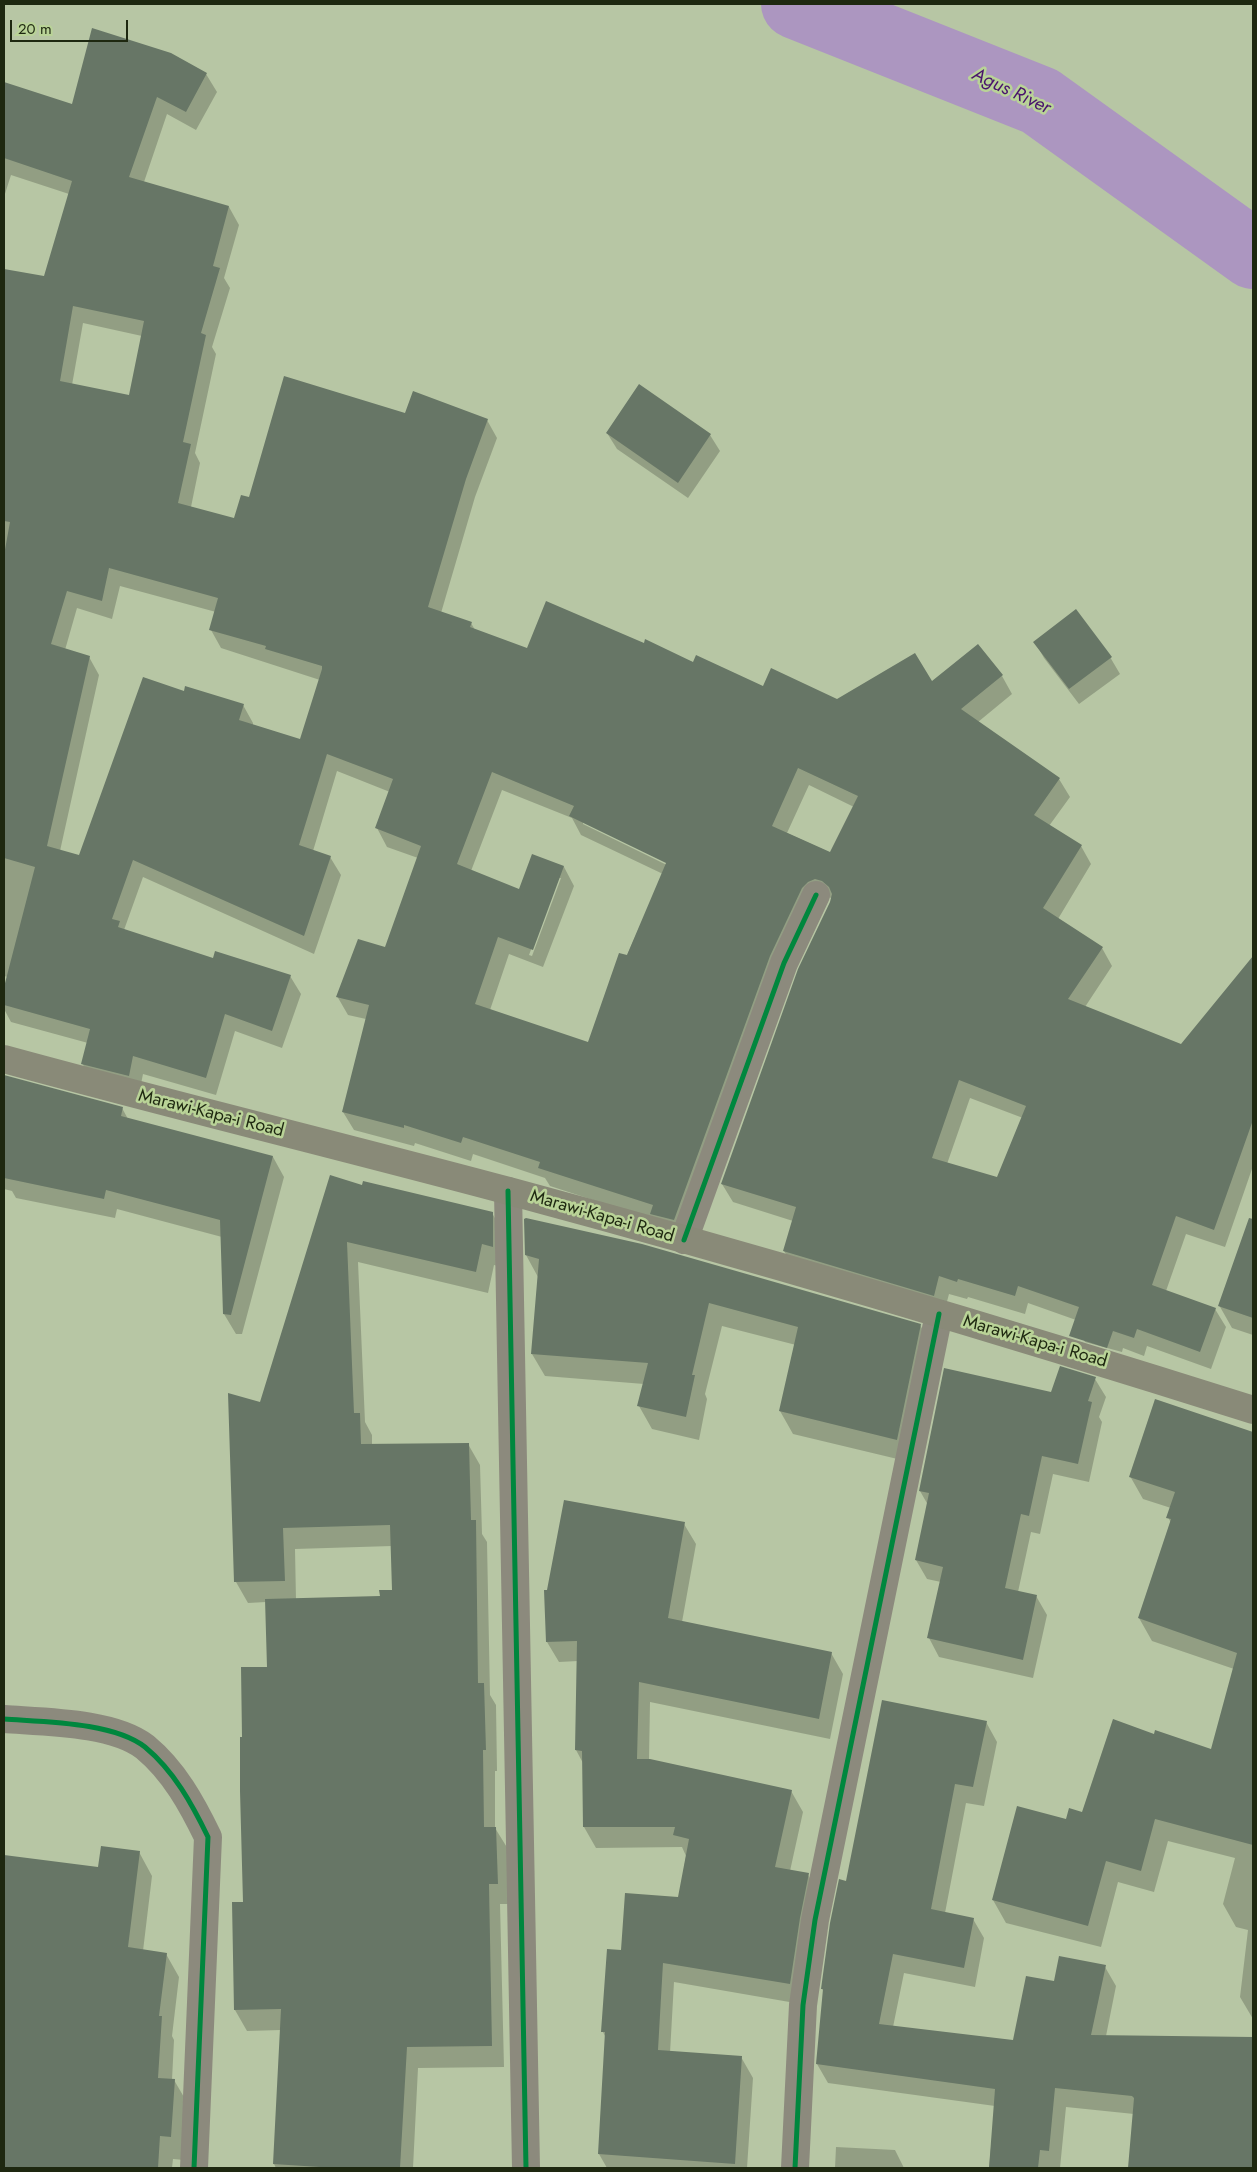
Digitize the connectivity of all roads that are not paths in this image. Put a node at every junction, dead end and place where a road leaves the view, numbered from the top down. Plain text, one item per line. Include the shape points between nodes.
1 (816, 895) dead end
2 (4, 1059) edge
3 (508, 1191) junction
4 (684, 1240) junction
5 (939, 1314) junction
6 (1253, 1410) edge
7 (4, 1719) edge
8 (194, 2168) edge
9 (526, 2168) edge
10 (795, 2168) edge

1 - 4 street via 784,963
2 - 3 main road, Marawi-Kapa-i Road
3 - 4 main road, Marawi-Kapa-i Road
3 - 9 street
4 - 5 main road, Marawi-Kapa-i Road
5 - 6 main road, Marawi-Kapa-i Road
5 - 10 street via 813,1930 803,2005
7 - 8 street via 111,1731 144,1746 170,1773 190,1801 208,1837

